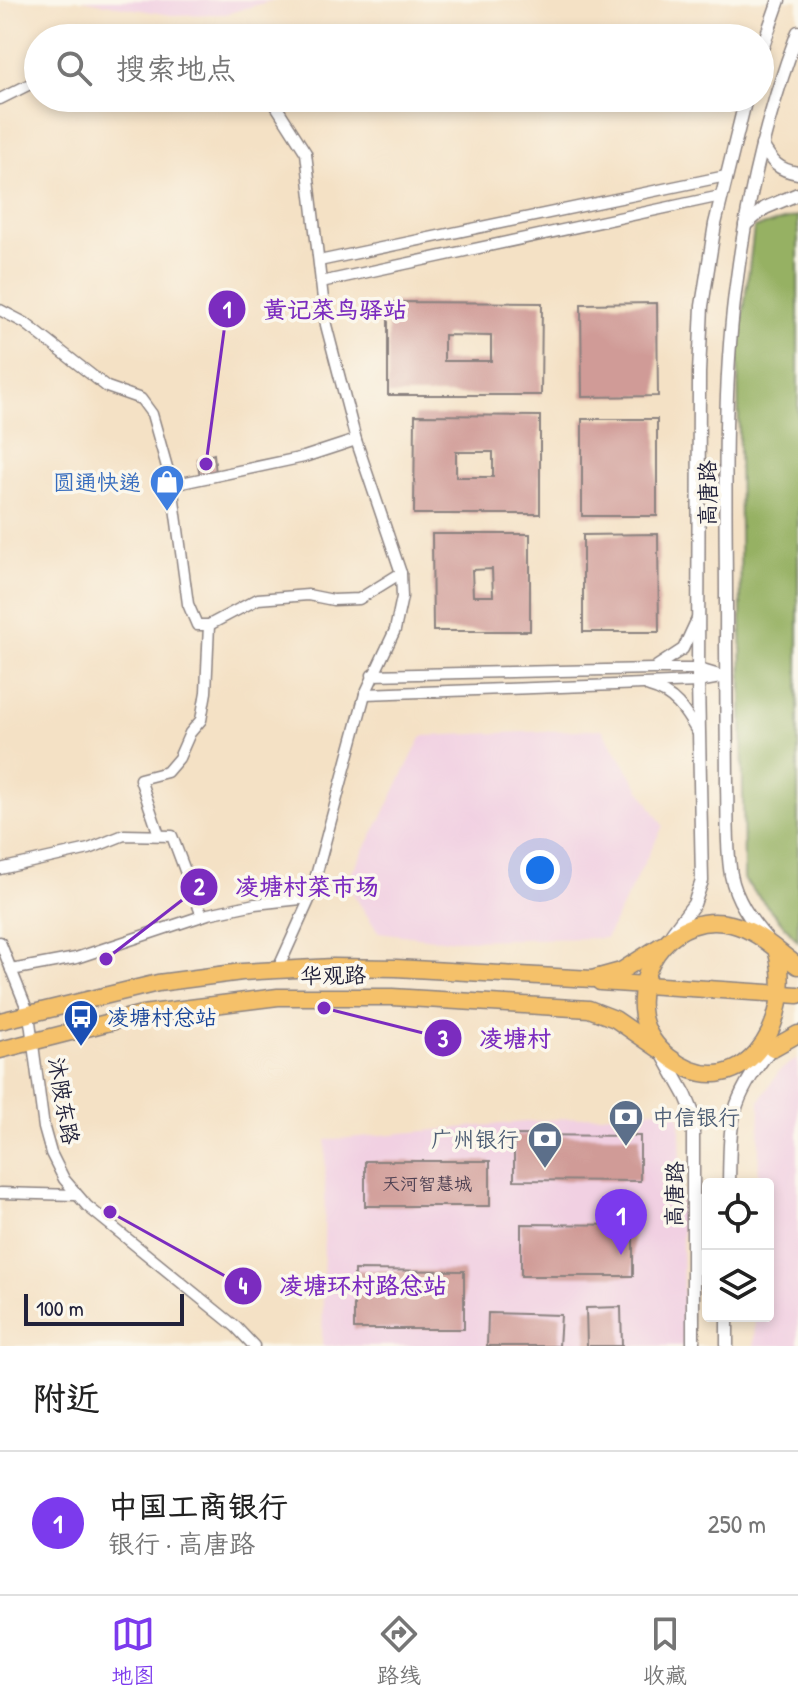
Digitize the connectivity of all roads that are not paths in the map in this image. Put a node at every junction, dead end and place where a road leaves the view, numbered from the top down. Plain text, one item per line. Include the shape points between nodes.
1 (779, 0) edge
2 (771, 24) edge
3 (798, 32) edge
4 (24, 87) edge
5 (0, 99) edge
6 (774, 104) edge
7 (280, 112) edge
8 (742, 112) edge
9 (772, 112) edge
10 (762, 145) junction
11 (798, 173) edge
12 (726, 176) junction
13 (798, 194) edge
14 (721, 196) junction
15 (745, 225) junction
16 (319, 261) junction
17 (321, 282) junction
18 (0, 310) edge
19 (356, 440) junction
20 (172, 485) junction
21 (401, 573) junction
22 (699, 614) junction
23 (209, 625) junction
24 (653, 669) junction
25 (372, 675) junction
26 (699, 676) junction
27 (726, 677) junction
28 (640, 685) junction
29 (365, 694) junction
30 (699, 736) junction
31 (159, 835) junction
32 (0, 869) edge
33 (310, 898) junction
34 (202, 916) junction
35 (0, 942) edge
36 (662, 945) junction
37 (776, 949) junction
38 (798, 966) edge
39 (278, 969) junction
40 (11, 970) junction
41 (581, 980) junction
42 (642, 987) junction
43 (794, 995) edge
44 (29, 1014) junction
45 (0, 1021) edge
46 (798, 1034) edge
47 (33, 1040) junction
48 (0, 1050) edge
49 (660, 1050) junction
50 (769, 1051) junction
51 (729, 1178) edge
52 (0, 1193) edge
53 (76, 1195) junction
54 (727, 1322) edge
55 (254, 1346) edge
56 (693, 1346) edge
57 (727, 1346) edge

1 - 2 street
3 - 6 street, 高唐路
4 - 5 street
7 - 16 street via 306,153
8 - 12 street, 高唐路
9 - 10 street, 高唐路
10 - 11 street via 772,163
10 - 15 street, 高唐路
12 - 14 street, 高唐路
12 - 16 street
13 - 15 street via 765,208
14 - 17 street
14 - 22 street, 高唐路 via 702,306
15 - 27 street, 高唐路 via 728,366
16 - 17 street
17 - 19 street via 326,325
18 - 20 street via 25,323 107,387 141,399 152,414
19 - 20 street via 304,457
19 - 21 street
20 - 23 street via 188,604 197,625
21 - 23 street via 359,599 258,599
21 - 25 street via 395,630
22 - 24 street via 683,649
22 - 26 street, 高唐路
23 - 31 street via 201,720 167,772 140,779
24 - 25 street
24 - 26 street
25 - 29 street
26 - 27 street
26 - 28 street
26 - 30 street, 高唐路
27 - 37 street, 高唐路 via 731,871 743,907
28 - 29 street
28 - 30 street via 667,693
29 - 33 street
30 - 36 street, 高唐路 via 702,881 687,916
31 - 32 street via 124,835 74,853
31 - 34 street via 172,836
33 - 34 street
33 - 39 street
34 - 40 street via 76,958
35 - 40 street, 沐陂东路
36 - 37 main road, 华观路 via 686,928 729,923 751,930
36 - 41 main road, 华观路 via 621,971
36 - 42 main road
37 - 38 main road
37 - 43 main road
39 - 41 main road, 华观路 via 396,968
39 - 44 main road, 华观路 via 158,983
40 - 44 street, 沐陂东路
41 - 42 main road
42 - 43 main road
42 - 49 main road via 644,1020
43 - 50 main road
44 - 45 main road, 华观路
44 - 47 street, 沐陂东路
46 - 50 main road
47 - 48 main road, 华观路
47 - 49 main road, 华观路 via 142,1014 217,1003 355,995 589,1009 615,1019
47 - 53 street, 沐陂东路 via 47,1142
49 - 50 main road, 华观路 via 690,1070 711,1073 734,1071
49 - 56 street, 高唐路 via 693,1113
50 - 51 street via 733,1110
52 - 53 street
53 - 55 street, 沐陂东路
54 - 57 street

